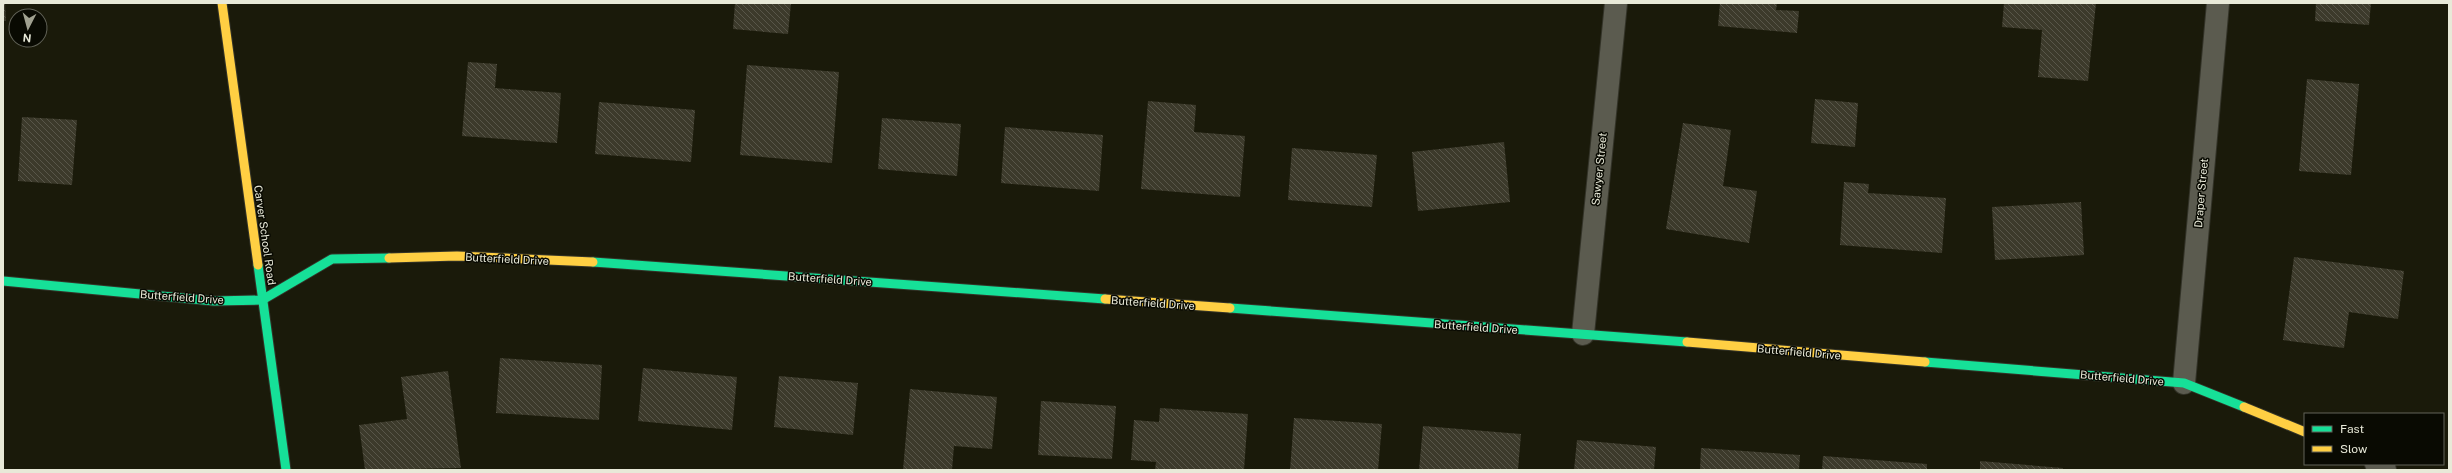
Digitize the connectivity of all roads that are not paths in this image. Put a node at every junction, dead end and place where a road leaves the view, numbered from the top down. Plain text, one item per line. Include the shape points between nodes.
1 (222, 3) edge
2 (1616, 3) edge
3 (2218, 3) edge
4 (3, 281) edge
5 (262, 300) junction
6 (1583, 334) junction
7 (2184, 383) junction
8 (2304, 432) edge
9 (286, 470) edge

1 - 5 street, Carver School Road
2 - 6 street, Sawyer Street
3 - 7 street, Draper Street
4 - 5 street, Butterfield Drive via 214,301
5 - 6 street, Butterfield Drive via 332,259 457,256 617,263
5 - 9 street, Carver School Road
6 - 7 street, Butterfield Drive
7 - 8 street, Butterfield Drive

